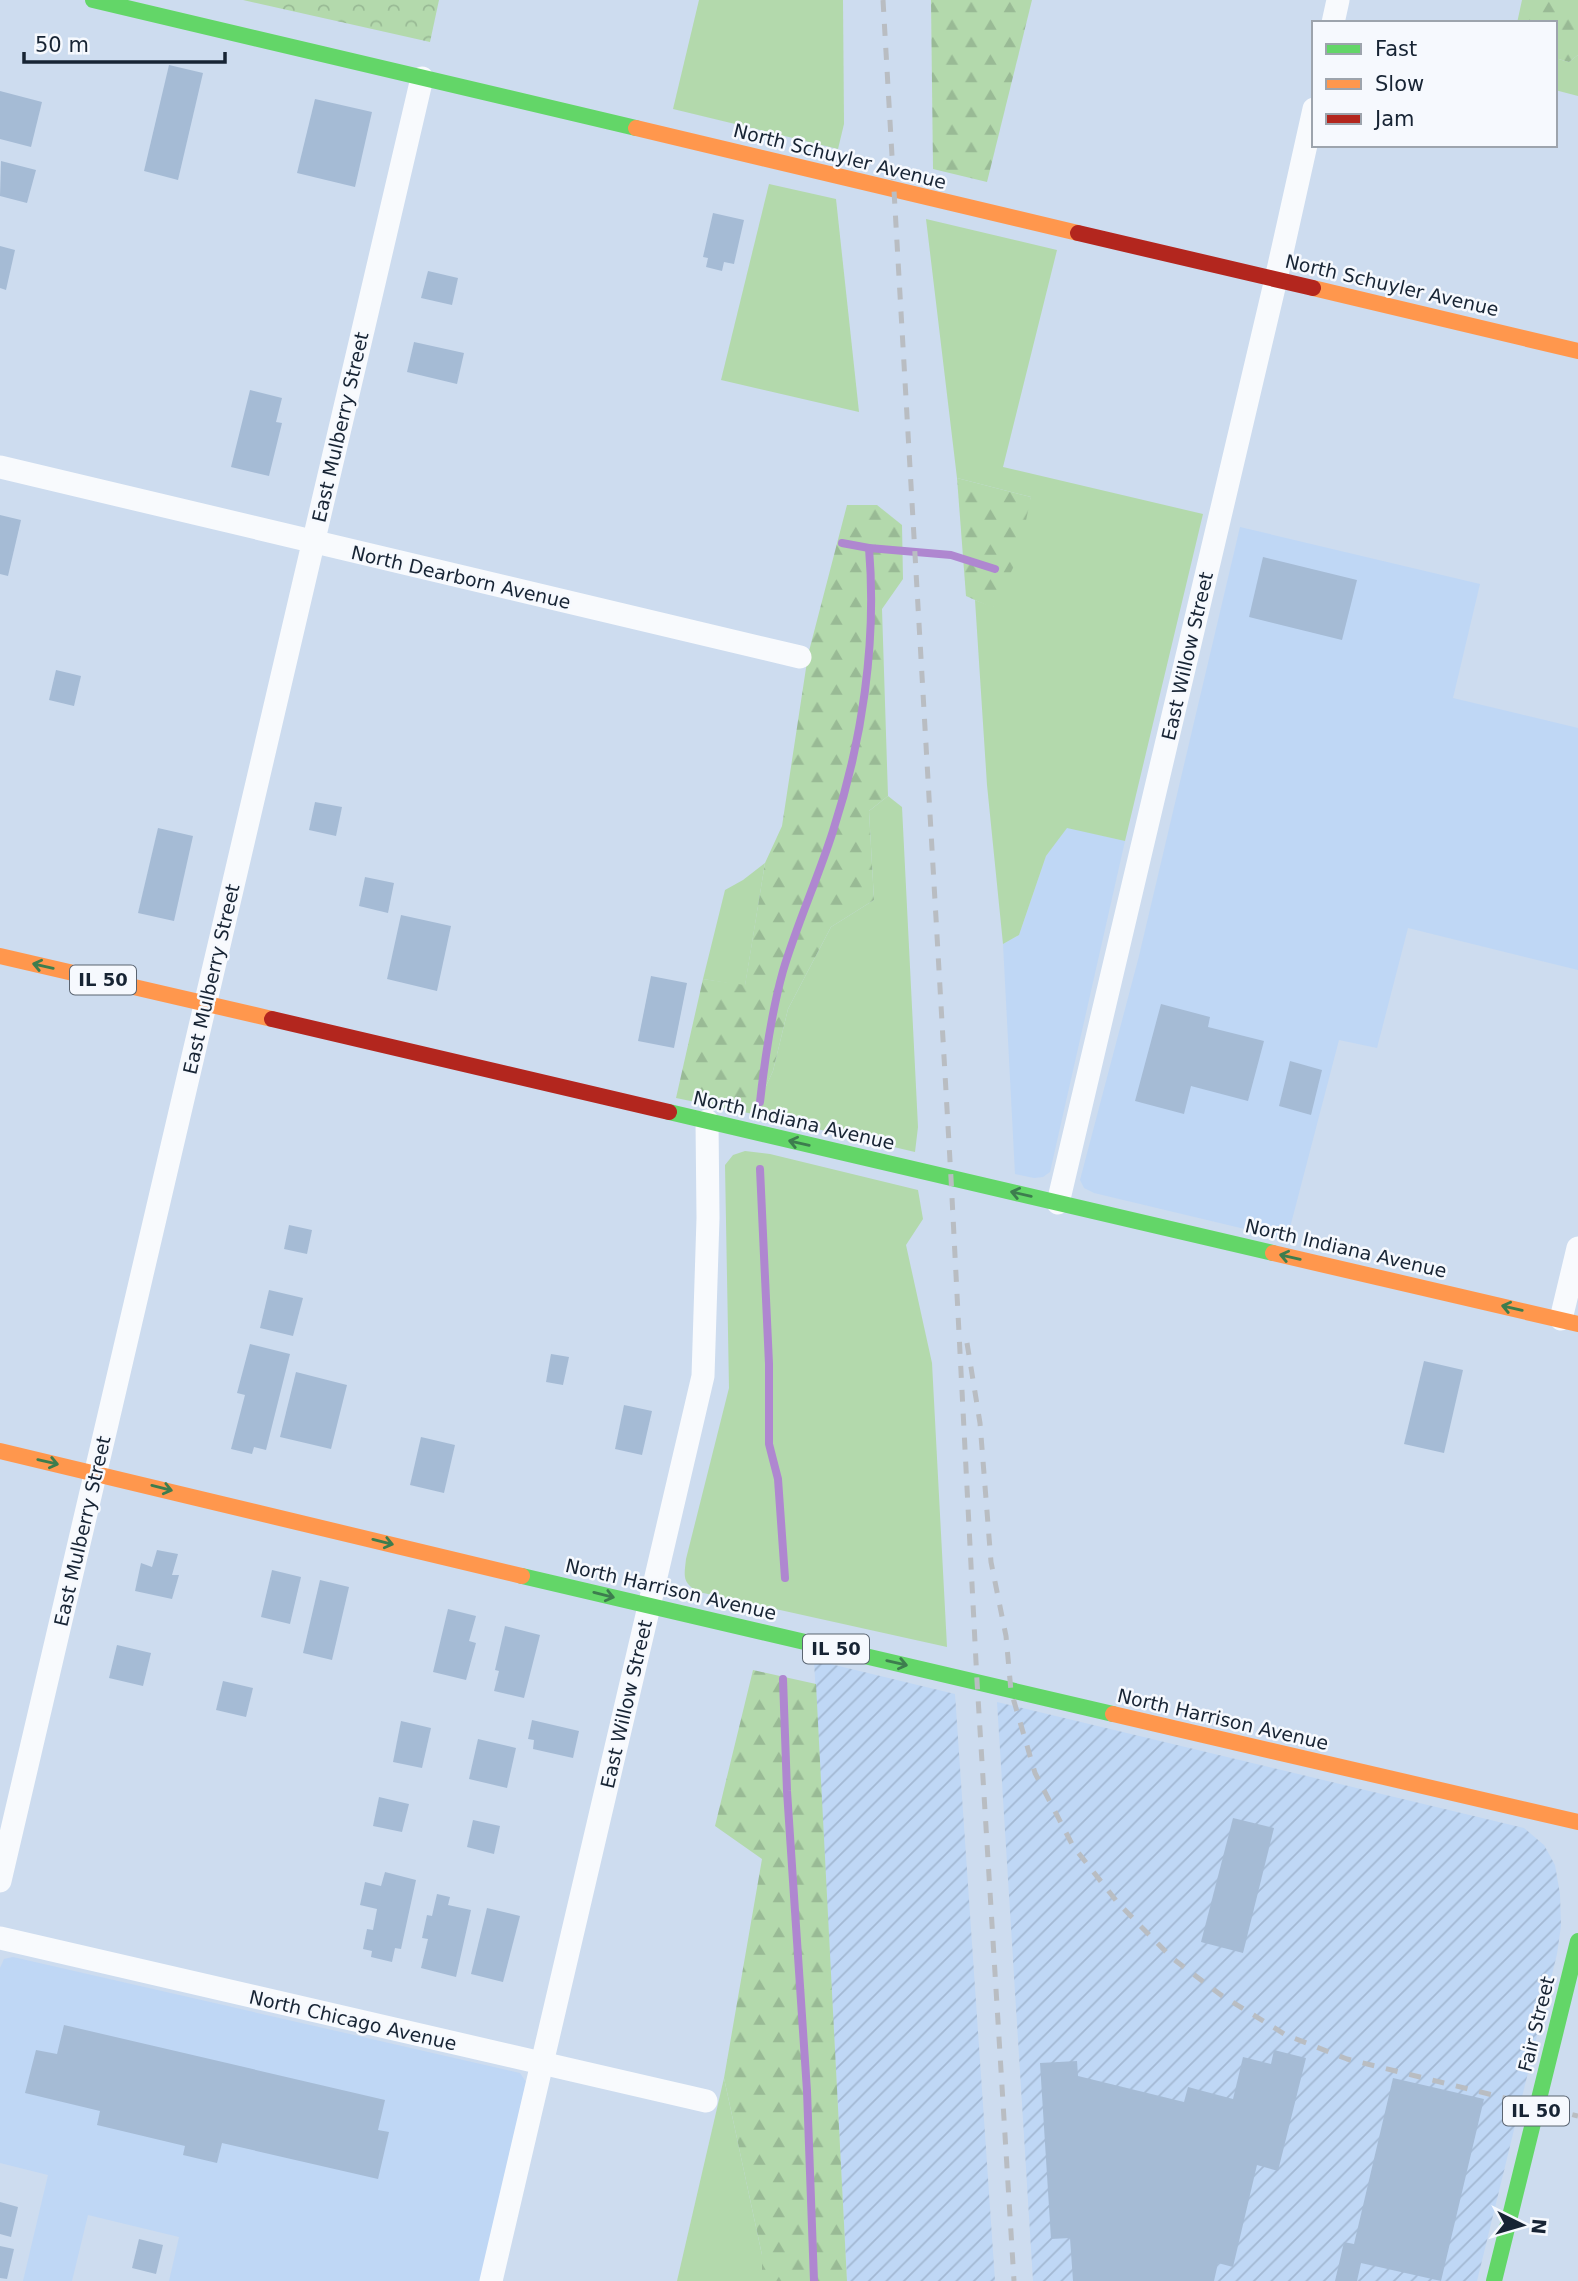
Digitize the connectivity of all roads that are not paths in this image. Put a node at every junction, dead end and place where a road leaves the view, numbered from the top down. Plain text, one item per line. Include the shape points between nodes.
1 (93, 0) edge
2 (1338, 0) edge
3 (1333, 21) edge
4 (422, 78) junction
5 (1312, 118) edge
6 (1276, 279) junction
7 (1578, 351) edge
8 (0, 467) edge
9 (313, 542) junction
10 (800, 657) dead end
11 (0, 956) edge
12 (205, 1004) junction
13 (707, 1121) junction
14 (1058, 1203) junction
15 (1578, 1248) edge
16 (1570, 1322) edge
17 (0, 1451) edge
18 (95, 1472) junction
19 (649, 1606) junction
20 (1578, 1822) edge
21 (0, 1881) edge
22 (0, 1938) edge
23 (1578, 1941) edge
24 (542, 2063) junction
25 (706, 2101) dead end
26 (491, 2281) edge
27 (1493, 2281) edge

1 - 4 main road, North Schuyler Avenue
2 - 3 street
4 - 6 main road, North Schuyler Avenue
4 - 9 street, East Mulberry Street
5 - 6 street, East Willow Street
6 - 7 main road, North Schuyler Avenue
6 - 14 street, East Willow Street
8 - 9 street, North Dearborn Avenue
9 - 10 street, North Dearborn Avenue
9 - 12 street, East Mulberry Street
12 -> 11 main road, North Indiana Avenue / IL 50
12 - 13 main road, North Indiana Avenue / IL 50
12 - 18 street, East Mulberry Street
14 -> 13 main road, North Indiana Avenue / IL 50
13 - 19 street, East Willow Street via 703,1376
16 -> 14 main road, North Indiana Avenue / IL 50
15 - 16 street
17 -> 18 main road, North Harrison Avenue / IL 50
18 -> 19 main road, North Harrison Avenue / IL 50
18 - 21 street, East Mulberry Street
19 -> 20 main road, North Harrison Avenue / IL 50
19 - 24 street, East Willow Street
22 - 24 street, North Chicago Avenue
23 - 27 main road, Fair Street / IL 50
24 - 25 street, North Chicago Avenue
24 - 26 street, East Willow Street

